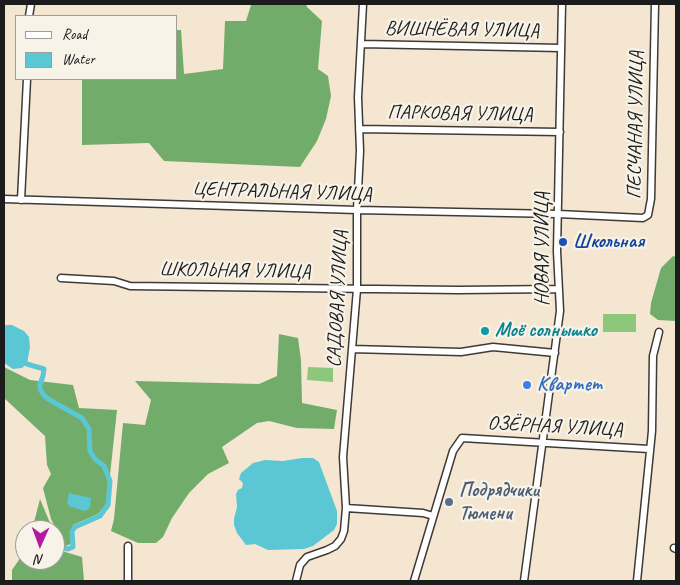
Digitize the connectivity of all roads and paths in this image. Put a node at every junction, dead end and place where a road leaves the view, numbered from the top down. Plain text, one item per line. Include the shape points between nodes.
1 (363, 4) edge
2 (562, 4) edge
3 (655, 4) edge
4 (362, 44) junction
5 (561, 48) junction
6 (27, 80) edge
7 (359, 129) junction
8 (560, 132) junction
9 (4, 199) edge
10 (21, 200) junction
11 (357, 210) junction
12 (558, 214) junction
13 (61, 278) dead end
14 (357, 289) junction
15 (559, 289) junction
16 (659, 332) dead end
17 (352, 349) junction
18 (555, 353) junction
19 (543, 442) junction
20 (649, 449) junction
21 (346, 508) junction
22 (433, 516) junction
23 (128, 546) dead end
24 (128, 581) edge
25 (296, 581) edge
26 (414, 581) edge
27 (524, 581) edge
28 (637, 581) edge

1 - 4 street, САДОВАЯ УЛИЦА
2 - 5 street, НОВАЯ УЛИЦА
3 - 12 street, ПЕСЧАНАЯ УЛИЦА via 648,215 643,218
4 - 5 street, ВИШНЁВАЯ УЛИЦА
4 - 7 street, САДОВАЯ УЛИЦА
5 - 8 street, НОВАЯ УЛИЦА
6 - 10 street
7 - 8 street, ПАРКОВАЯ УЛИЦА
7 - 11 street, САДОВАЯ УЛИЦА
8 - 12 street, НОВАЯ УЛИЦА
9 - 10 street, ЦЕНТРАЛЬНАЯ УЛИЦА
10 - 11 street, ЦЕНТРАЛЬНАЯ УЛИЦА
11 - 12 street, ЦЕНТРАЛЬНАЯ УЛИЦА
11 - 14 street, САДОВАЯ УЛИЦА
12 - 15 street, НОВАЯ УЛИЦА
13 - 14 street, ШКОЛЬНАЯ УЛИЦА via 130,286
14 - 15 street, ШКОЛЬНАЯ УЛИЦА
14 - 17 street, САДОВАЯ УЛИЦА
15 - 18 street, НОВАЯ УЛИЦА
16 - 20 street via 653,356
17 - 18 street via 461,352 493,347
17 - 21 street, САДОВАЯ УЛИЦА via 343,457
18 - 19 street, НОВАЯ УЛИЦА
19 - 20 street, ОЗЁРНАЯ УЛИЦА
19 - 22 street, ОЗЁРНАЯ УЛИЦА via 459,440
19 - 27 street, НОВАЯ УЛИЦА
20 - 28 street
21 - 22 street
21 - 25 street, САДОВАЯ УЛИЦА via 341,539 336,546 306,557
22 - 26 street
23 - 24 street

